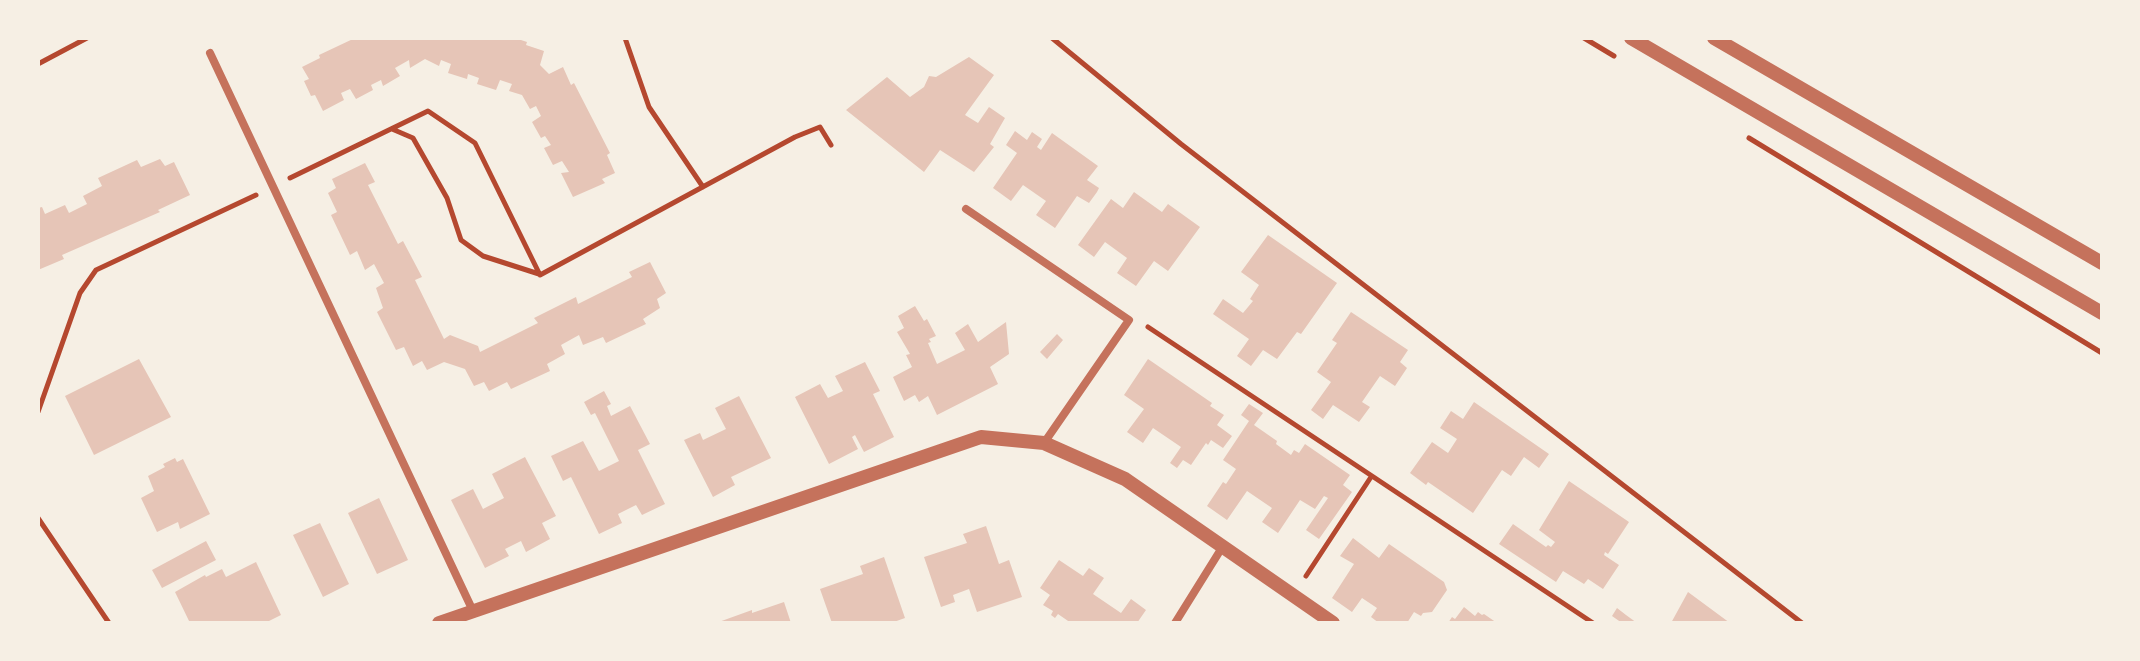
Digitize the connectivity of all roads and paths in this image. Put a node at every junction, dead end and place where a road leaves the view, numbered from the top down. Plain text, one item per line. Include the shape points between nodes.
1 (87, 38) edge
2 (625, 38) edge
3 (1052, 38) edge
4 (1584, 38) edge
5 (1631, 38) edge
6 (1714, 38) edge
7 (210, 53) dead end
8 (1625, 63) dead end
9 (38, 64) edge
10 (391, 129) junction
11 (1748, 137) dead end
12 (831, 145) dead end
13 (273, 187) junction
14 (703, 187) junction
15 (966, 209) dead end
16 (2102, 263) edge
17 (540, 275) junction
18 (2102, 313) edge
19 (1129, 320) junction
20 (2102, 353) edge
21 (38, 412) edge
22 (1044, 443) junction
23 (1371, 477) junction
24 (38, 518) edge
25 (1223, 546) junction
26 (1293, 596) junction
27 (473, 611) junction
28 (109, 623) edge
29 (439, 623) edge
30 (1175, 623) edge
31 (1333, 623) edge
32 (1593, 623) edge
33 (1802, 623) edge

1 - 9 path
2 - 14 path via 649,107
3 - 33 path via 1181,144
4 - 8 path
5 - 18 street
6 - 16 street
7 - 13 street
10 - 13 path
10 - 17 path via 413,138 447,198 461,240 483,256
10 - 17 path via 428,111 475,143
11 - 20 path
12 - 14 path via 820,127
13 - 21 path via 96,270 80,293
13 - 27 street
14 - 17 path
15 - 19 street
19 - 22 street
19 - 23 path via 1145,324
22 - 25 street via 1125,479
22 - 27 street via 981,437
23 - 26 path
23 - 32 path
24 - 28 path
25 - 26 street
25 - 30 street
26 - 31 street
27 - 29 street

